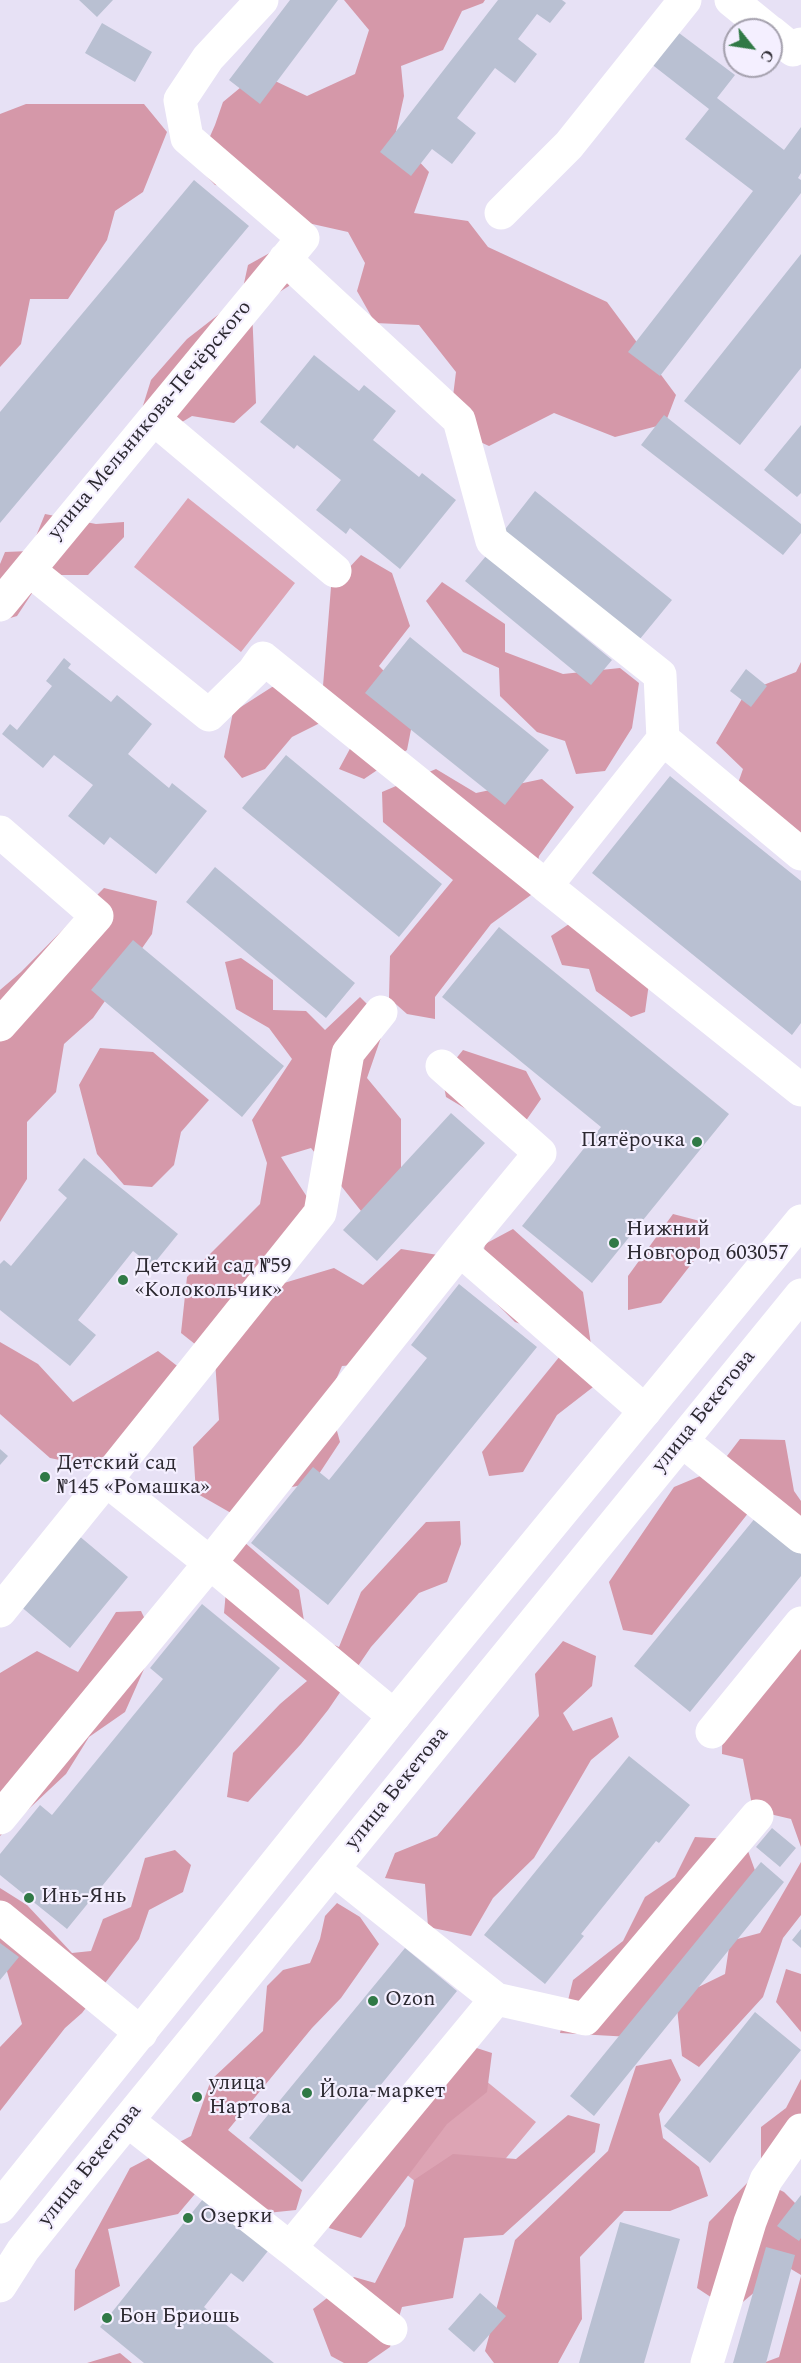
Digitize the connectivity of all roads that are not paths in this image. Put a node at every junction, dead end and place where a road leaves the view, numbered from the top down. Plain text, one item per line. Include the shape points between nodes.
1 (262, 0) edge
2 (685, 0) edge
3 (731, 0) edge
4 (754, 18) edge
5 (783, 42) edge
6 (801, 44) edge
7 (501, 213) dead end
8 (294, 248) junction
9 (154, 419) junction
10 (29, 570) junction
11 (335, 571) dead end
12 (0, 605) edge
13 (663, 739) junction
14 (0, 832) edge
15 (801, 854) edge
16 (546, 886) junction
17 (381, 1012) dead end
18 (0, 1025) edge
19 (442, 1066) dead end
20 (801, 1090) edge
21 (801, 1221) edge
22 (460, 1250) junction
23 (801, 1295) edge
24 (645, 1411) junction
25 (682, 1441) junction
26 (106, 1480) junction
27 (801, 1537) edge
28 (210, 1563) junction
29 (0, 1611) edge
30 (801, 1623) edge
31 (394, 1716) junction
32 (712, 1732) dead end
33 (757, 1816) dead end
34 (0, 1818) edge
35 (333, 1869) junction
36 (0, 1917) edge
37 (496, 1999) junction
38 (141, 2033) junction
39 (128, 2121) junction
40 (801, 2130) edge
41 (0, 2207) edge
42 (291, 2248) junction
43 (0, 2286) edge
44 (391, 2329) dead end
45 (707, 2363) edge

1 - 8 main road via 208,58 180,100 187,138
2 - 7 main road via 568,145
3 - 4 main road
5 - 6 main road via 793,50
8 - 9 main road, улица Мельникова-Печёрского
8 - 13 main road via 459,420 492,541 660,675
9 - 10 main road, улица Мельникова-Печёрского
9 - 11 main road
10 - 12 main road, улица Мельникова-Печёрского
10 - 16 main road via 209,715 263,658
13 - 15 main road
13 - 16 main road
14 - 18 main road via 97,916
16 - 20 main road
17 - 26 main road via 348,1053 320,1213
19 - 22 main road via 540,1153
21 - 24 main road
22 - 24 main road
22 - 28 main road
23 - 25 main road, улица Бекетова
24 - 31 main road
25 - 27 main road
25 - 35 main road, улица Бекетова
26 - 28 main road
26 - 29 main road
28 - 31 main road
28 - 34 main road
30 - 32 main road
31 - 38 main road
33 - 37 main road via 585,2019
35 - 37 main road
35 - 39 main road, улица Бекетова
36 - 38 main road
37 - 42 main road
38 - 41 main road
39 - 42 main road
39 - 43 main road, улица Бекетова via 23,2250
40 - 45 main road via 766,2180
42 - 44 main road

